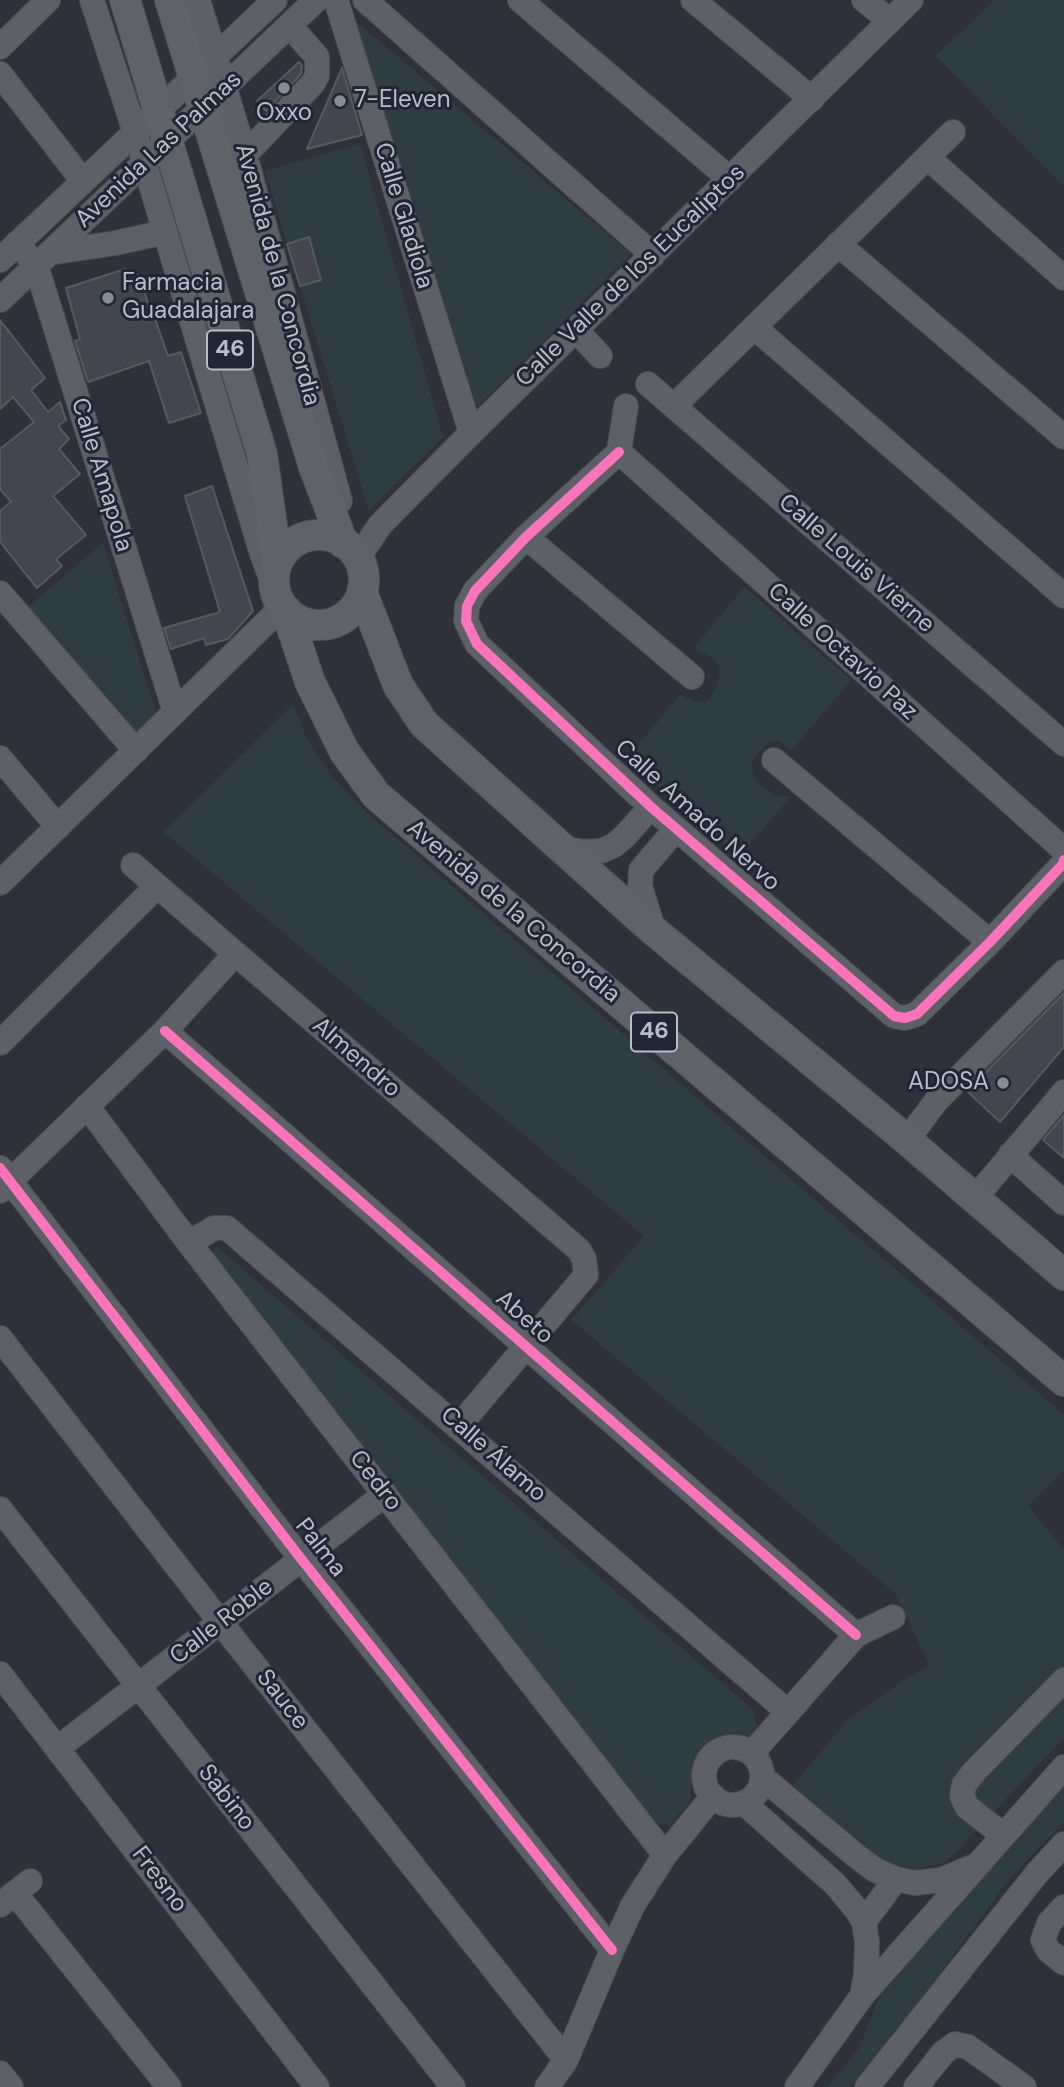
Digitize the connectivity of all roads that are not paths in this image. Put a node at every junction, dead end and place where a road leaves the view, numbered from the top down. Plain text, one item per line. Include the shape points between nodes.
1 (48, 0) edge
2 (92, 0) edge
3 (125, 0) edge
4 (170, 0) edge
5 (198, 0) edge
6 (275, 0) edge
7 (316, 0) edge
8 (335, 0) edge
9 (365, 0) edge
10 (520, 0) edge
11 (693, 0) edge
12 (864, 0) edge
13 (911, 0) edge
14 (890, 21) junction
15 (290, 26) junction
16 (350, 45) junction
17 (0, 47) edge
18 (214, 56) junction
19 (317, 57) junction
20 (0, 75) edge
21 (193, 77) junction
22 (225, 89) junction
23 (812, 99) junction
24 (203, 109) junction
25 (157, 111) junction
26 (135, 132) junction
27 (953, 132) dead end
28 (167, 142) junction
29 (244, 155) junction
30 (928, 158) junction
31 (145, 164) junction
32 (730, 180) junction
33 (83, 181) junction
34 (165, 232) junction
35 (838, 244) junction
36 (6, 251) edge
37 (653, 255) junction
38 (42, 259) junction
39 (1064, 278) edge
40 (0, 300) edge
41 (754, 327) junction
42 (576, 330) junction
43 (600, 356) dead end
44 (648, 384) dead end
45 (626, 406) dead end
46 (674, 406) junction
47 (471, 433) junction
48 (1064, 437) edge
49 (619, 452) junction
50 (526, 537) junction
51 (352, 551) junction
52 (280, 591) junction
53 (362, 592) junction
54 (0, 593) edge
55 (1064, 596) edge
56 (692, 677) dead end
57 (175, 712) junction
58 (1064, 744) edge
59 (136, 751) junction
60 (0, 758) edge
61 (774, 760) dead end
62 (651, 807) junction
63 (58, 827) junction
64 (676, 829) junction
65 (559, 847) junction
66 (1064, 852) edge
67 (1064, 862) edge
68 (133, 865) dead end
69 (0, 883) edge
70 (156, 887) junction
71 (654, 931) junction
72 (990, 942) junction
73 (235, 954) junction
74 (1064, 972) edge
75 (164, 1031) junction
76 (0, 1043) edge
77 (1064, 1092) edge
78 (87, 1106) junction
79 (908, 1140) junction
80 (1010, 1155) junction
81 (3, 1180) edge
82 (976, 1197) junction
83 (1064, 1203) edge
84 (189, 1243) junction
85 (1064, 1275) edge
86 (0, 1338) edge
87 (526, 1348) junction
88 (1064, 1381) edge
89 (459, 1426) junction
90 (386, 1494) junction
91 (0, 1509) edge
92 (302, 1560) junction
93 (893, 1617) dead end
94 (221, 1623) junction
95 (856, 1635) junction
96 (0, 1674) edge
97 (1064, 1680) edge
98 (138, 1687) junction
99 (788, 1712) junction
100 (58, 1748) junction
101 (751, 1753) junction
102 (1064, 1767) edge
103 (762, 1777) junction
104 (713, 1796) junction
105 (744, 1803) junction
106 (1003, 1835) junction
107 (1064, 1844) edge
108 (665, 1855) junction
109 (855, 1855) junction
110 (979, 1863) junction
111 (895, 1879) junction
112 (835, 1884) junction
113 (15, 1893) edge
114 (1064, 1907) edge
115 (863, 1922) junction
116 (611, 1950) junction
117 (1064, 1963) edge
118 (862, 1996) junction
119 (566, 2060) junction
120 (0, 2073) edge
121 (11, 2087) edge
122 (169, 2087) edge
123 (317, 2087) edge
124 (453, 2087) edge
125 (547, 2087) edge
126 (797, 2087) edge
127 (867, 2087) edge
128 (916, 2087) edge
129 (1024, 2087) edge

1 - 17 street
2 - 26 street, Avenida de la Concordia
3 - 25 main road, Avenida de la Concordia / 46
4 - 21 main road, Avenida de la Concordia / 46
5 - 18 street, Avenida de la Concordia
6 - 18 street, Avenida Las Palmas
7 - 15 street, Avenida Las Palmas
8 - 16 street, Calle Gladiola
9 - 37 street
10 - 32 street
11 - 23 street
12 - 14 street
13 - 14 street, Calle Valle de los Eucaliptos
14 - 23 street, Calle Valle de los Eucaliptos
15 - 19 street
15 - 22 street, Avenida Las Palmas
16 - 19 street
16 - 47 street, Calle Gladiola
18 - 21 street, Avenida Las Palmas
18 - 22 street, Avenida de la Concordia
19 - 29 street via 313,83
20 - 33 street
21 - 24 main road, Avenida de la Concordia / 46
21 - 25 street, Avenida Las Palmas
22 - 24 street, Avenida Las Palmas
22 - 29 street, Avenida de la Concordia
23 - 32 street, Calle Valle de los Eucaliptos
24 - 28 street, Avenida Las Palmas
24 - 51 main road, Avenida de la Concordia / 46 via 314,467
25 - 26 street, Avenida Las Palmas
25 - 28 main road, Avenida de la Concordia / 46
26 - 31 street, Avenida de la Concordia
26 - 33 street, Avenida Las Palmas
27 - 30 street
28 - 31 street, Avenida Las Palmas
28 - 52 main road, Avenida de la Concordia / 46 via 262,454
29 - 51 street, Avenida de la Concordia
30 - 35 street
30 - 39 street
31 - 34 street, Avenida de la Concordia
31 - 38 street, Avenida Las Palmas
32 - 37 street, Calle Valle de los Eucaliptos
33 - 36 street, Avenida Las Palmas
34 - 38 street
34 - 52 street, Avenida de la Concordia via 243,491
35 - 41 street
35 - 48 street
36 - 38 street, Calle Amapola
37 - 42 street, Calle Valle de los Eucaliptos
38 - 40 street, Avenida Las Palmas
38 - 57 street, Calle Amapola
41 - 46 street
41 - 55 street
42 - 43 street
42 - 47 street, Calle Valle de los Eucaliptos
44 - 46 street, Calle Louis Vierne
45 - 49 street
46 - 58 street, Calle Louis Vierne
47 - 51 street, Calle Valle de los Eucaliptos
49 - 50 street
49 - 66 street, Calle Octavio Paz
50 - 56 street
50 - 62 street, Calle Amado Nervo via 475,591 466,621 477,644
51 - 52 main road via 329,536 299,540 286,549
51 - 53 main road, 46 via 362,569
52 - 53 main road via 292,617 320,626 346,616
52 - 57 street
52 - 88 main road, Avenida de la Concordia / 46 via 293,637 322,706 344,751 376,795
53 - 65 main road, 46 via 398,685 424,724
54 - 59 street
57 - 59 street
59 - 63 street
60 - 63 street
61 - 72 street
62 - 64 street, Calle Amado Nervo
62 - 65 street, Calle Amado Nervo via 613,846 583,852
63 - 69 street
64 - 71 street, Calle Amado Nervo via 641,870 640,886
64 - 72 street, Calle Amado Nervo via 894,1016 918,1014
65 - 71 main road, 46
67 - 72 street
68 - 70 street, Almendro
70 - 73 street, Almendro
70 - 76 street
71 - 79 main road, 46
73 - 75 street
73 - 87 street, Almendro via 579,1251 586,1275
74 - 79 street via 937,1100
75 - 78 street
75 - 87 street, Abeto
77 - 80 street
78 - 81 street
78 - 84 street, Cedro
79 - 82 main road, 46
80 - 82 street
80 - 83 street
81 - 92 street, Palma
82 - 85 main road, 46
84 - 89 street, Calle Álamo via 214,1228 227,1228
84 - 90 street, Cedro
86 - 94 street, Sauce
87 - 89 street
87 - 95 street, Abeto
89 - 99 street, Calle Álamo
90 - 92 street, Calle Roble
90 - 108 street, Cedro
91 - 98 street, Sabino
92 - 94 street, Calle Roble
92 - 116 street, Palma
93 - 95 street
94 - 98 street, Calle Roble
94 - 119 street, Sauce
95 - 99 street
96 - 100 street, Fresno
97 - 106 street via 964,1785 967,1807
98 - 100 street, Calle Roble
98 - 124 street, Sabino
99 - 101 street
100 - 123 street, Fresno
101 - 103 street
101 - 104 street via 733,1747 715,1753 705,1779
102 - 106 street
103 - 105 street via 759,1790
103 - 109 street
104 - 105 street via 733,1805
104 - 108 street
105 - 112 street
106 - 110 street
107 - 127 street
108 - 116 street
109 - 111 street
109 - 112 street
110 - 111 street via 941,1880 915,1883
110 - 118 street
111 - 115 street
112 - 115 street
113 - 122 street
114 - 117 street via 1049,1923 1043,1940
115 - 118 street via 867,1957
116 - 119 street
118 - 126 street
119 - 125 street
120 - 121 street
128 - 129 street via 955,2044 968,2047

